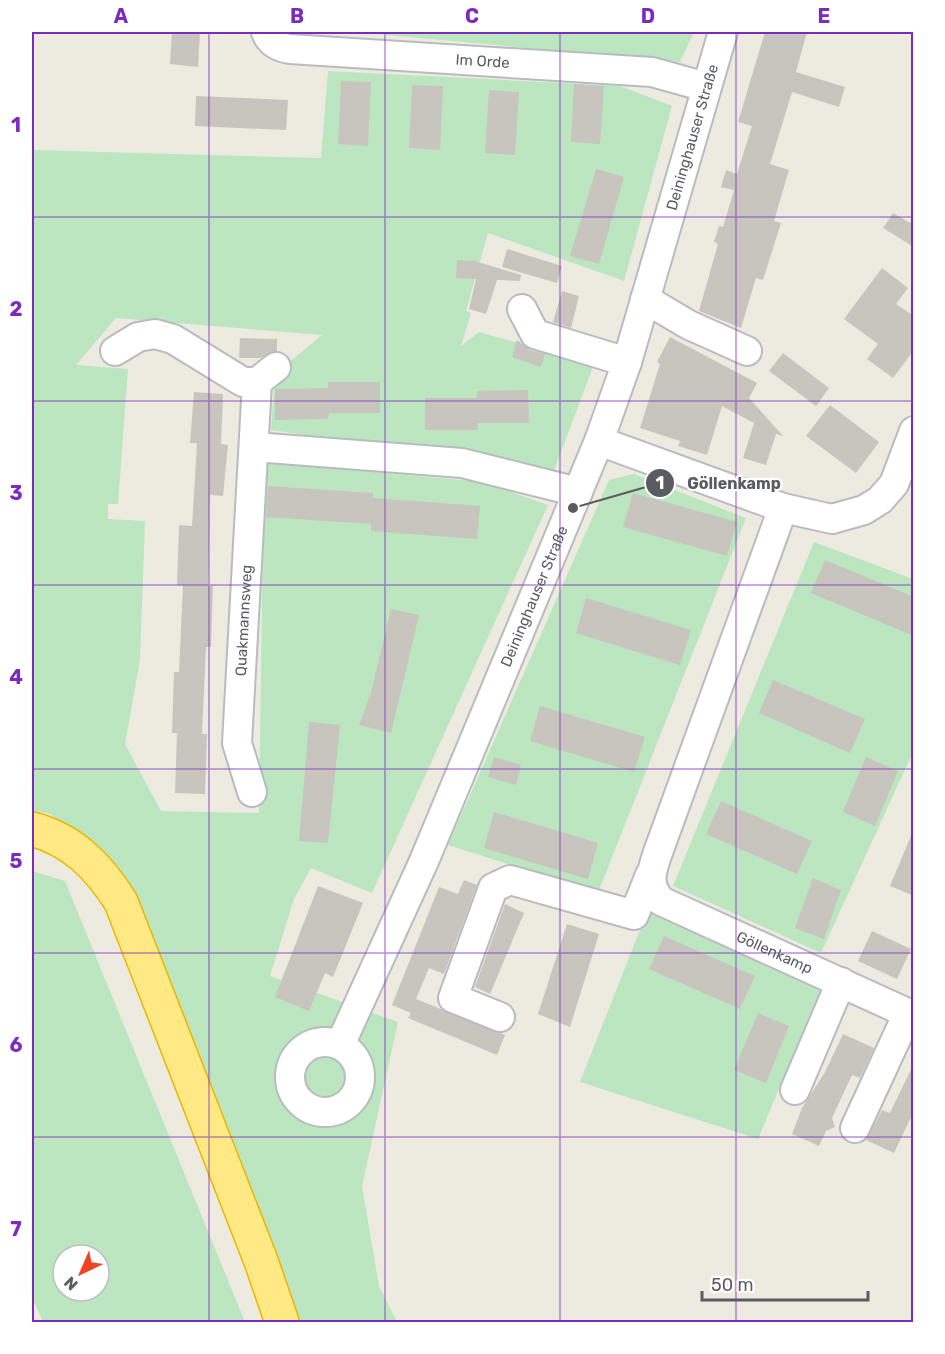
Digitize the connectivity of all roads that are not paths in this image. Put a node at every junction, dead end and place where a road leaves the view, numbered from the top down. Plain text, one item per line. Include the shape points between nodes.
1 (266, 32) edge
2 (723, 32) edge
3 (706, 87) junction
4 (645, 299) junction
5 (522, 309) dead end
6 (115, 351) dead end
7 (747, 351) dead end
8 (627, 362) junction
9 (914, 431) edge
10 (599, 441) junction
11 (254, 447) junction
12 (578, 492) junction
13 (783, 508) junction
14 (252, 792) dead end
15 (32, 829) edge
16 (650, 875) junction
17 (841, 982) junction
18 (911, 1015) edge
19 (500, 1017) dead end
20 (340, 1045) dead end
21 (795, 1090) dead end
22 (855, 1128) dead end
23 (282, 1323) edge

1 - 3 street, Im Orde via 268,39 290,50 652,72
2 - 3 street, Deininghauser Straße
3 - 4 street, Deininghauser Straße
4 - 7 street via 689,325
4 - 8 street, Deininghauser Straße
5 - 8 street via 536,334
6 - 11 street, Quakmannsweg via 138,337 155,334 173,339 243,382 266,375
8 - 10 street, Deininghauser Straße
9 - 13 street via 894,484 864,510 832,519
10 - 12 street, Deininghauser Straße
10 - 13 street
11 - 12 street via 462,463
11 - 14 street, Quakmannsweg via 237,743
12 - 20 street, Deininghauser Straße via 424,861
13 - 16 street
15 - 23 highway via 75,849 94,865 121,903
16 - 17 street, Göllenkamp via 652,891 661,901
16 - 19 street via 634,915 510,880 493,888 453,998
17 - 18 street, Göllenkamp
17 - 21 street
18 - 22 street

